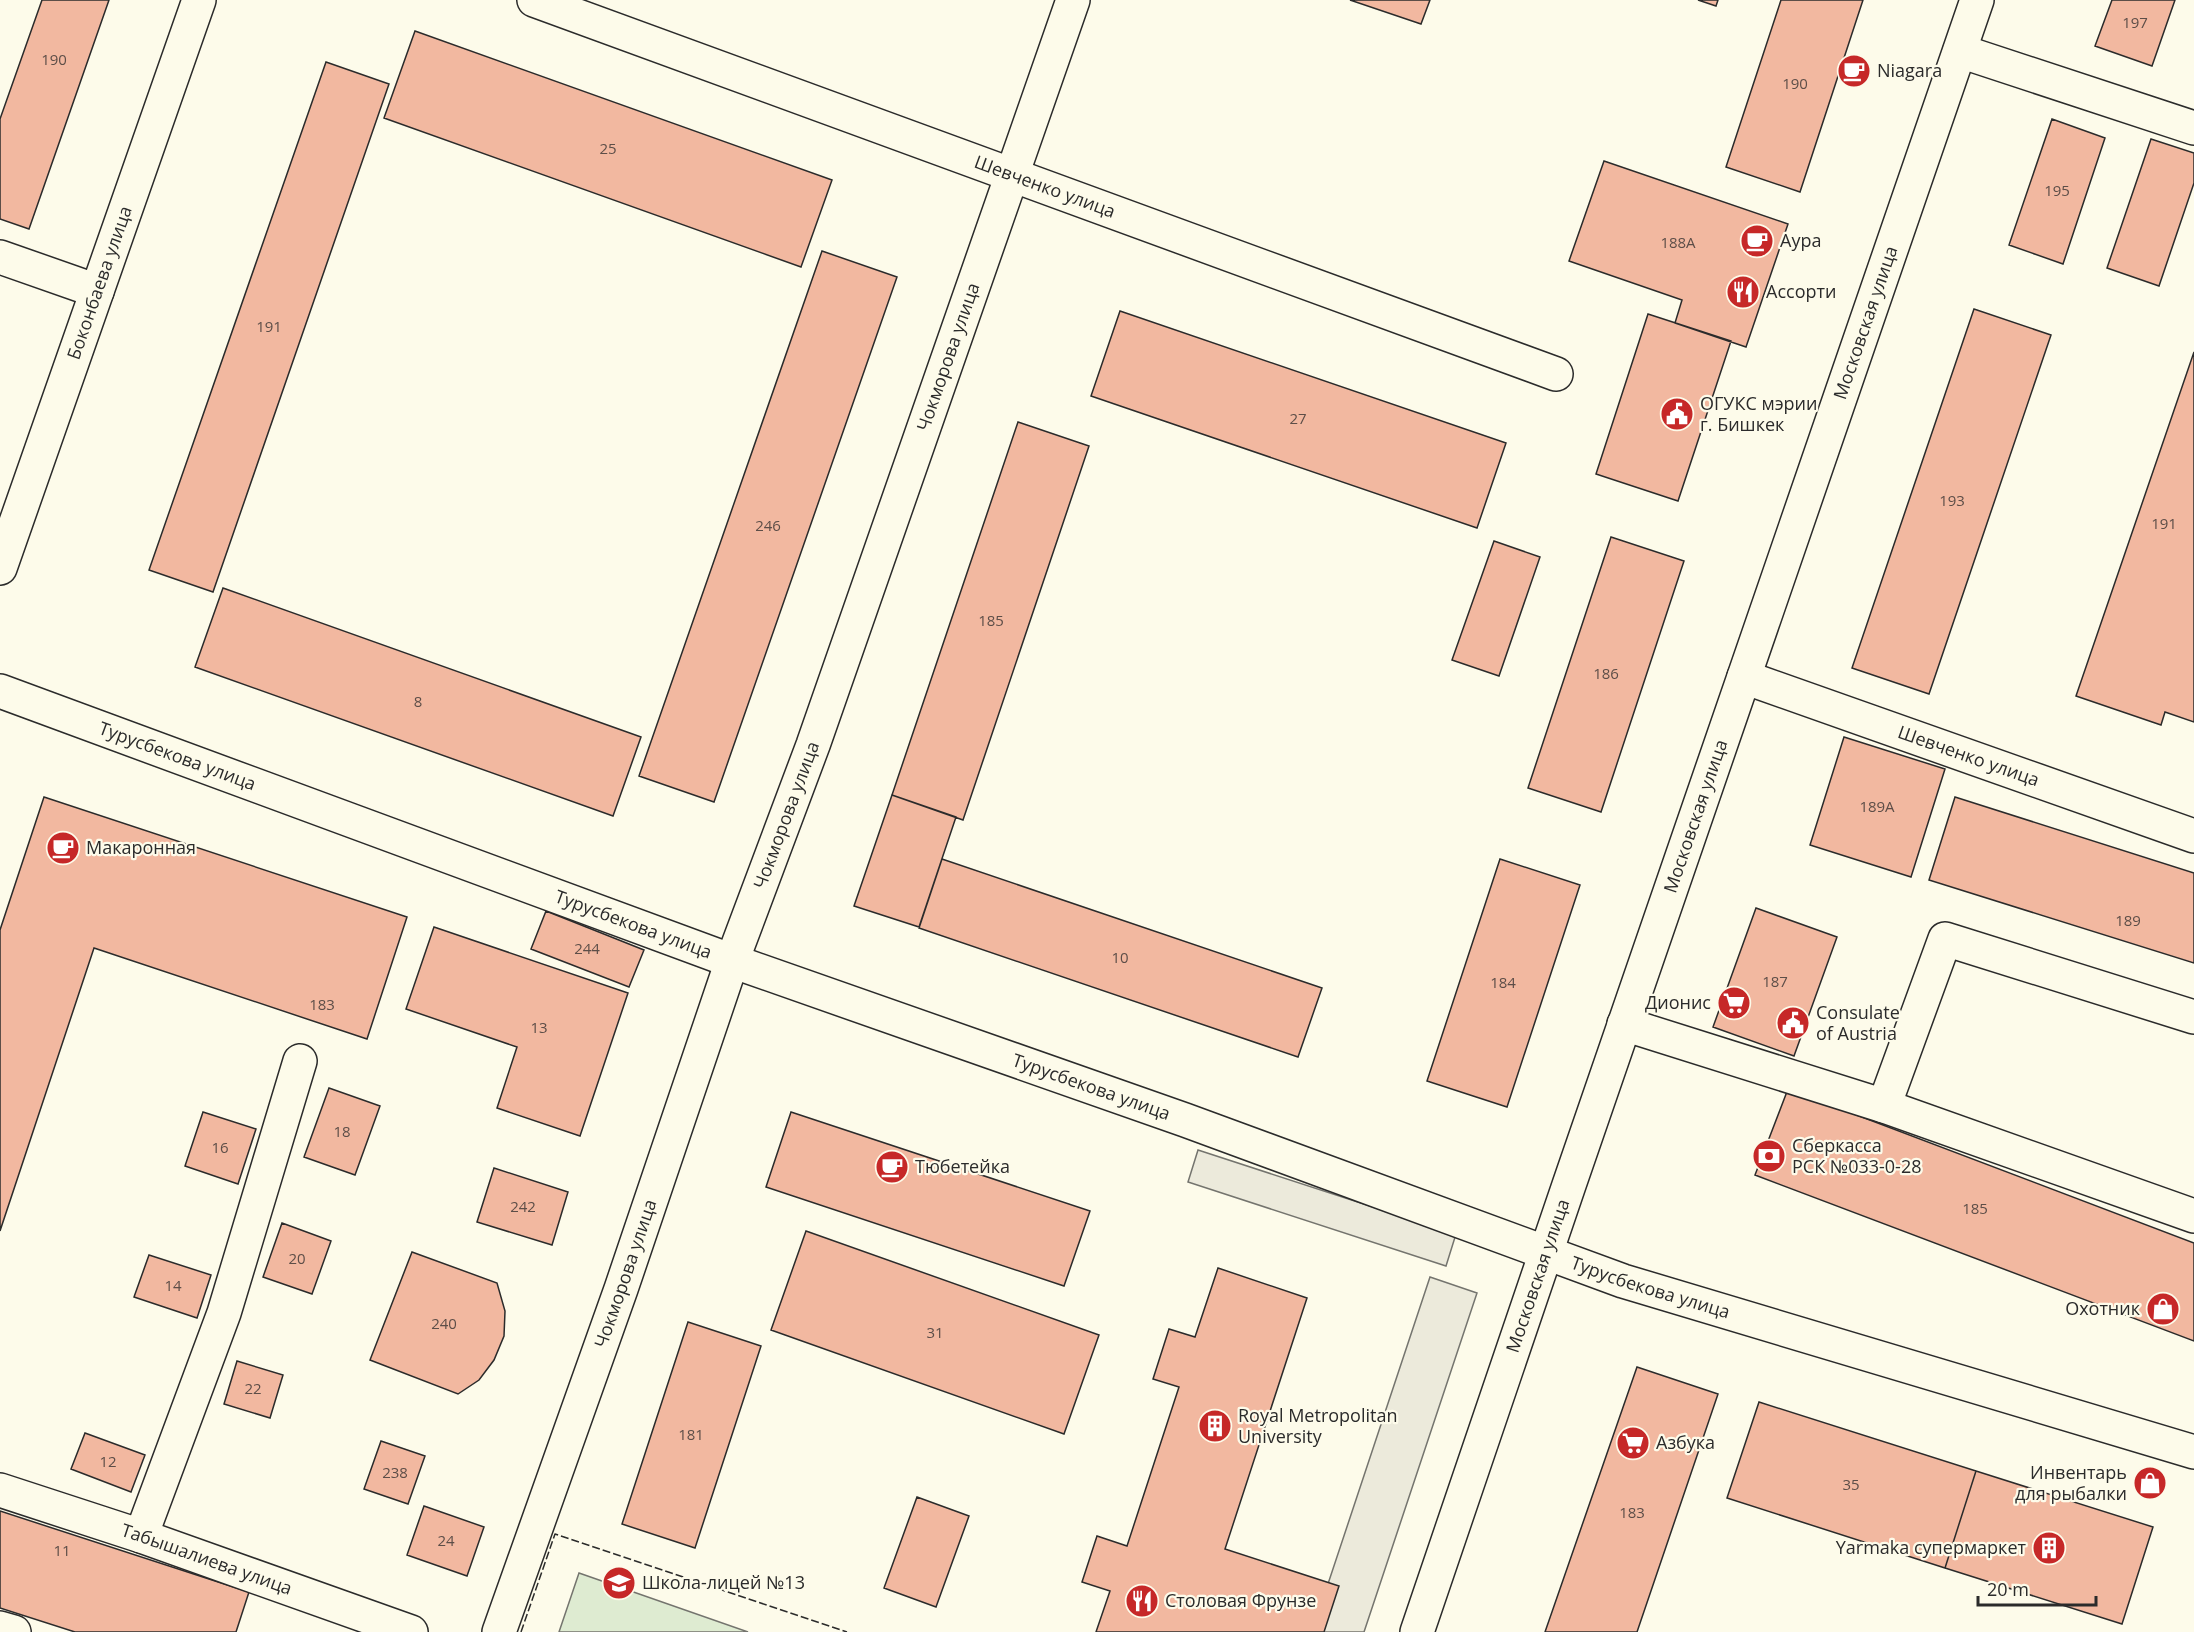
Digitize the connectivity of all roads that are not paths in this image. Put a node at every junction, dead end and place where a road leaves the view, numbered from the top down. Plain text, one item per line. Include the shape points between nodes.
1 (199, 0) edge
2 (534, 0) edge
3 (1073, 0) edge
4 (1977, 0) edge
5 (1960, 51) junction
6 (2194, 128) edge
7 (1012, 176) junction
8 (0, 257) edge
9 (97, 291) junction
10 (1556, 374) dead end
11 (0, 568) edge
12 (1744, 677) junction
13 (0, 691) edge
14 (2194, 836) edge
15 (732, 961) junction
16 (2194, 1017) edge
17 (1624, 1024) junction
18 (300, 1061) dead end
19 (1884, 1106) junction
20 (2194, 1216) edge
21 (1546, 1253) junction
22 (2194, 1452) edge
23 (0, 1490) edge
24 (141, 1536) junction
25 (0, 1628) edge
26 (14, 1632) edge
27 (411, 1632) edge
28 (499, 1632) edge
29 (1417, 1632) edge

1 - 9 street, Боконбаева улица
2 - 7 street, Шевченко улица
3 - 7 street, Чокморова улица
4 - 5 street, Московская улица
5 - 6 street
5 - 12 street, Московская улица
7 - 10 street, Шевченко улица
7 - 15 street, Чокморова улица via 813,745
8 - 9 street
9 - 11 street, Боконбаева улица
12 - 14 street, Шевченко улица
12 - 17 street, Московская улица
13 - 15 street, Турусбекова улица
15 - 21 street, Турусбекова улица via 1185,1120
15 - 28 street, Чокморова улица
16 - 19 street via 1945,939
17 - 19 street
17 - 21 street, Московская улица
18 - 24 street via 224,1312
19 - 20 street
21 - 22 street, Турусбекова улица via 1623,1281
21 - 29 street, Московская улица
23 - 24 street, Табышалиева улица
24 - 27 street, Табышалиева улица
25 - 26 street

